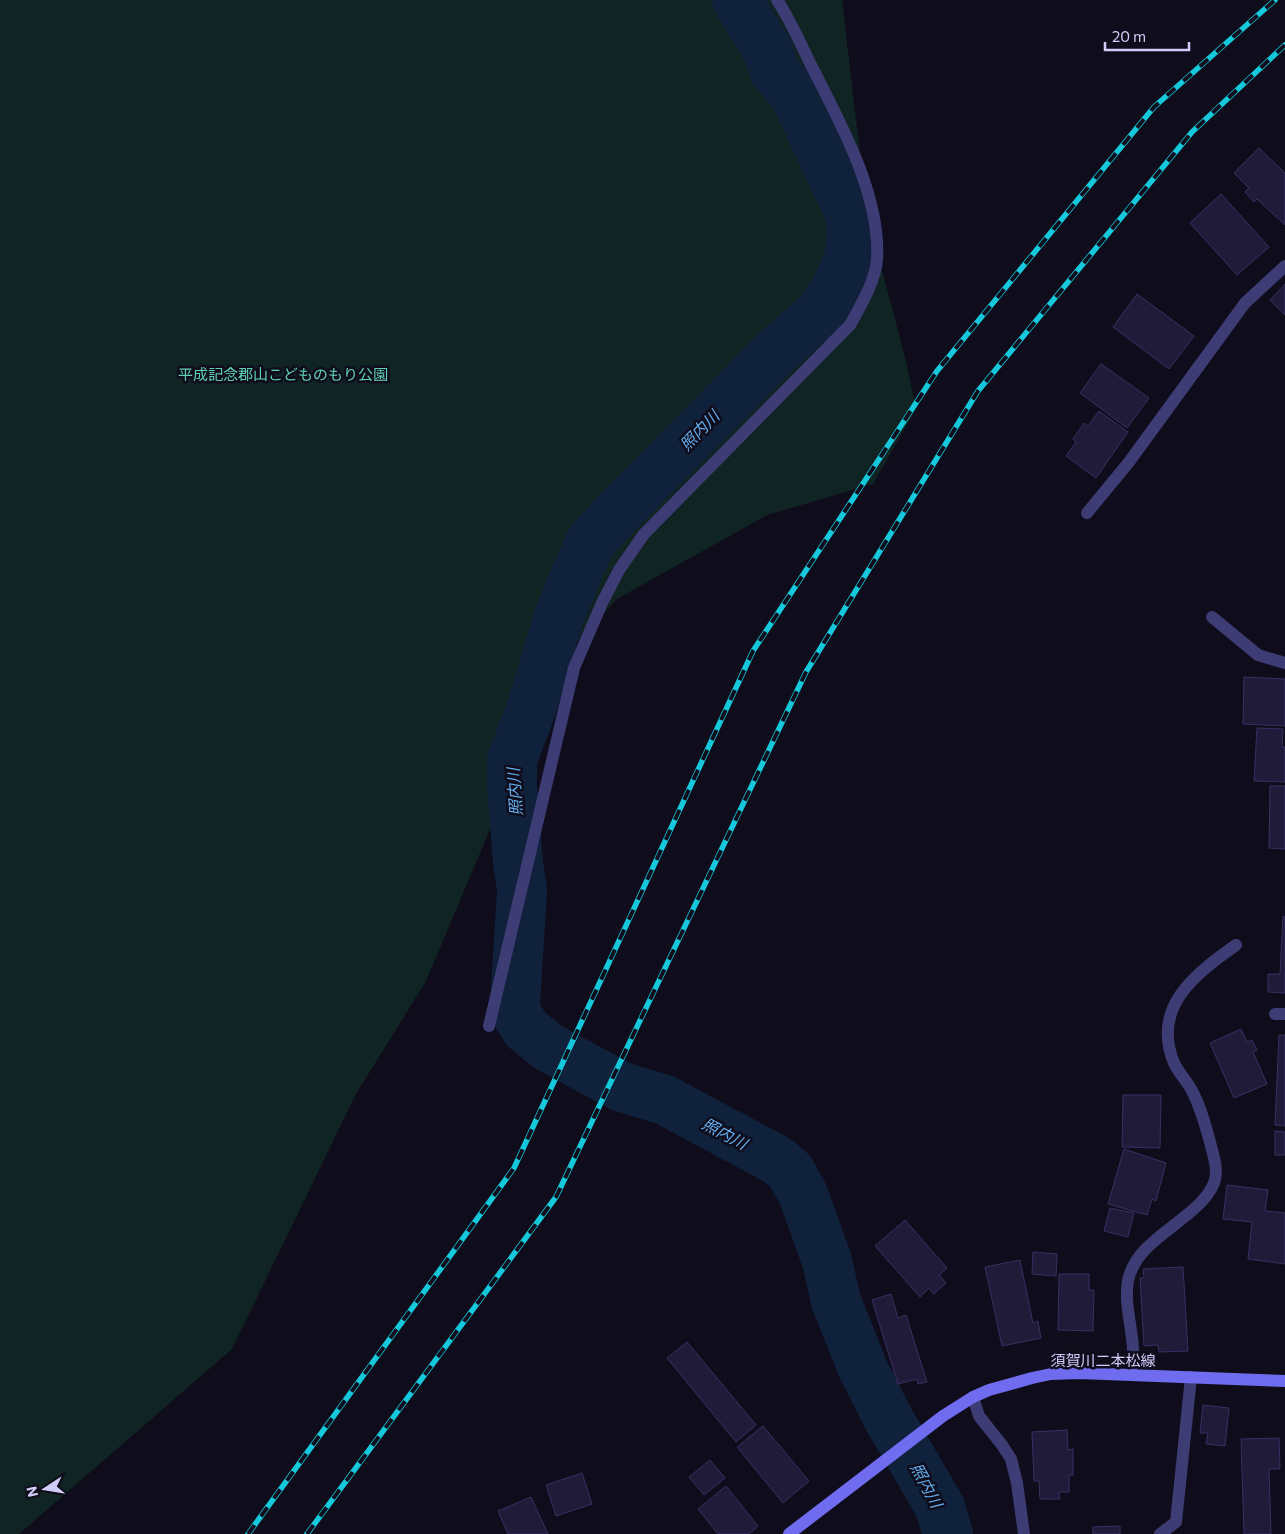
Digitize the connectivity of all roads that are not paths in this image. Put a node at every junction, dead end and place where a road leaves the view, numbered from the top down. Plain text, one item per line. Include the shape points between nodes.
1 (777, 0) edge
2 (1285, 266) edge
3 (1087, 513) dead end
4 (1212, 617) dead end
5 (1285, 663) edge
6 (1236, 945) dead end
7 (489, 1026) dead end
8 (1133, 1375) junction
9 (1191, 1376) junction
10 (1285, 1381) edge
11 (973, 1397) junction
12 (789, 1534) edge
13 (1024, 1534) edge
14 (1160, 1534) edge

1 - 7 street via 853,150 872,206 878,260 868,293 850,325 644,534 602,602 574,668
2 - 3 street via 1245,303 1129,462
4 - 5 street via 1258,655
6 - 8 street via 1207,965 1187,985 1170,1015 1166,1032 1175,1065 1202,1113 1216,1167 1214,1182 1200,1203 1140,1254 1131,1273 1126,1298
8 - 9 main road, 須賀川二本松線
8 - 11 main road, 須賀川二本松線 via 1051,1374
9 - 10 main road, 須賀川二本松線
9 - 14 street via 1176,1522
11 - 12 main road, 須賀川二本松線 via 942,1416
11 - 13 street via 979,1416 1010,1459

